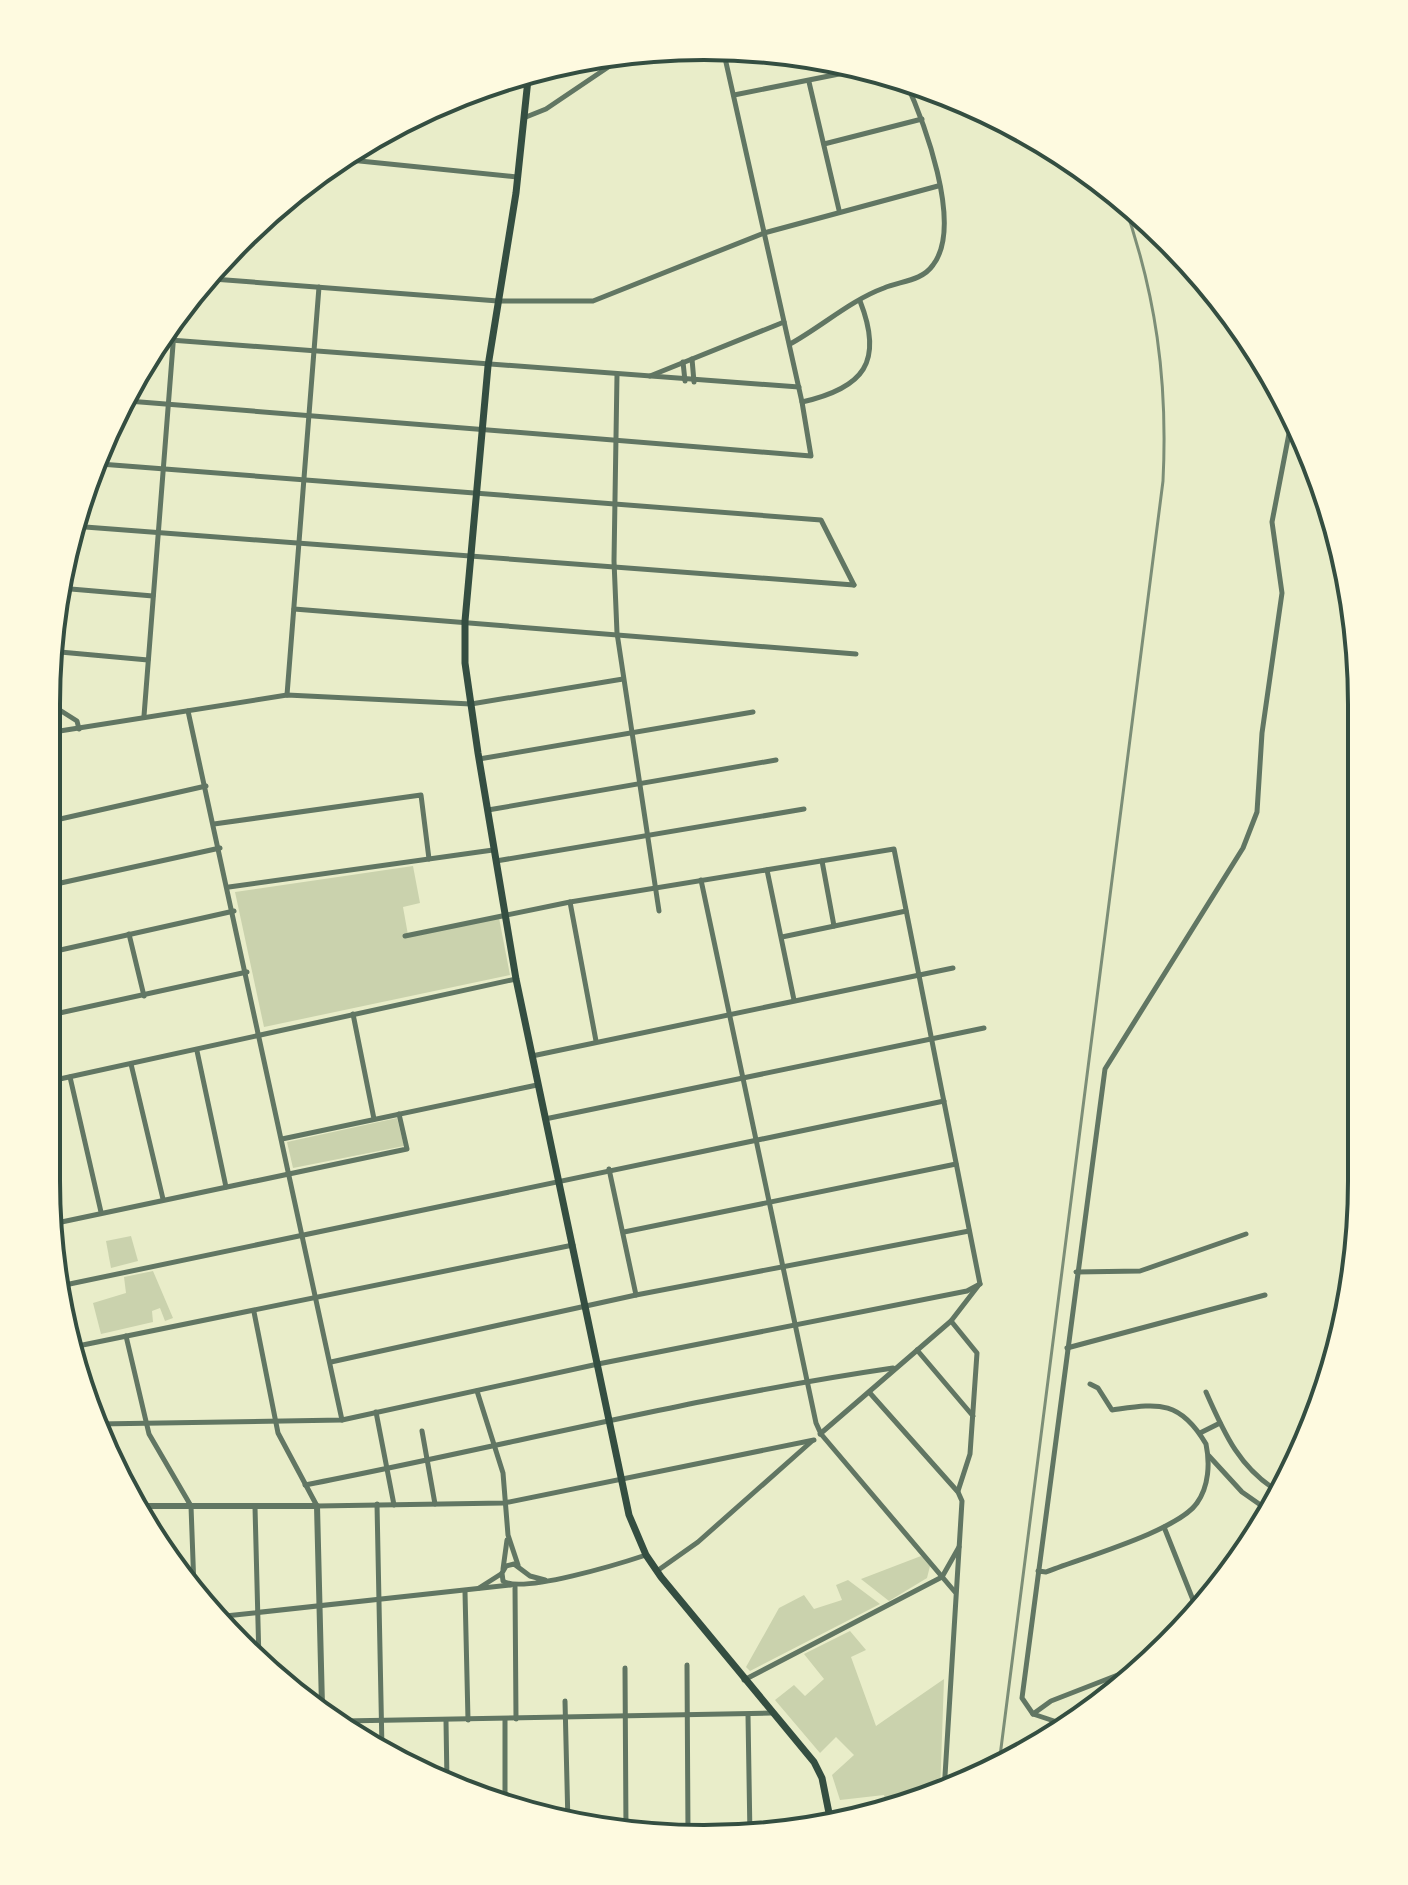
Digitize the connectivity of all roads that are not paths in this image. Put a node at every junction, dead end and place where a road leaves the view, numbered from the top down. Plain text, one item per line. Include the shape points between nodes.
1 (726, 61) edge
2 (607, 68) edge
3 (840, 75) edge
4 (809, 82) junction
5 (528, 85) edge
6 (911, 94) edge
7 (734, 95) junction
8 (526, 117) junction
9 (922, 119) junction
10 (824, 144) junction
11 (359, 161) edge
12 (518, 177) junction
13 (938, 186) junction
14 (839, 210) junction
15 (764, 233) junction
16 (220, 279) edge
17 (319, 287) junction
18 (498, 301) junction
19 (860, 301) junction
20 (784, 322) junction
21 (174, 340) joint
22 (790, 344) junction
23 (315, 353) junction
24 (692, 359) junction
25 (683, 362) junction
26 (488, 366) junction
27 (617, 375) junction
28 (649, 377) junction
29 (685, 381) junction
30 (694, 382) junction
31 (799, 387) junction
32 (135, 402) edge
33 (802, 402) junction
34 (169, 404) junction
35 (309, 416) junction
36 (481, 430) junction
37 (1289, 435) edge
38 (616, 442) junction
39 (106, 465) edge
40 (166, 470) junction
41 (304, 479) junction
42 (475, 495) junction
43 (614, 504) junction
44 (85, 527) edge
45 (160, 533) junction
46 (299, 544) junction
47 (470, 558) junction
48 (614, 569) junction
49 (70, 589) edge
50 (153, 596) junction
51 (294, 609) junction
52 (465, 621) junction
53 (617, 633) junction
54 (62, 652) edge
55 (856, 654) dead end
56 (148, 660) junction
57 (623, 679) junction
58 (287, 695) junction
59 (471, 704) junction
60 (60, 710) edge
61 (188, 711) junction
62 (753, 712) dead end
63 (144, 716) junction
64 (79, 729) junction
65 (60, 731) edge
66 (631, 733) junction
67 (479, 759) junction
68 (776, 760) dead end
69 (640, 784) junction
70 (206, 786) junction
71 (804, 809) dead end
72 (487, 810) junction
73 (60, 819) edge
74 (214, 824) junction
75 (647, 835) junction
76 (220, 848) junction
77 (493, 850) junction
78 (429, 859) junction
79 (495, 861) junction
80 (822, 861) junction
81 (767, 870) junction
82 (701, 880) junction
83 (60, 883) edge
84 (229, 887) junction
85 (655, 888) junction
86 (570, 902) junction
87 (234, 911) junction
88 (659, 911) dead end
89 (906, 911) junction
90 (504, 914) junction
91 (834, 926) junction
92 (129, 934) junction
93 (405, 936) dead end
94 (782, 937) junction
95 (60, 950) edge
96 (953, 968) dead end
97 (247, 972) junction
98 (919, 976) junction
99 (516, 979) junction
100 (144, 996) junction
101 (794, 1000) junction
102 (60, 1013) edge
103 (353, 1014) junction
104 (732, 1014) junction
105 (984, 1028) dead end
106 (260, 1034) junction
107 (932, 1038) junction
108 (596, 1041) junction
109 (197, 1050) junction
110 (532, 1056) junction
111 (131, 1064) junction
112 (744, 1076) junction
113 (70, 1077) junction
114 (60, 1079) edge
115 (537, 1085) junction
116 (944, 1101) junction
117 (399, 1114) junction
118 (374, 1119) junction
119 (545, 1119) junction
120 (282, 1139) junction
121 (758, 1139) junction
122 (956, 1164) junction
123 (609, 1169) junction
124 (288, 1173) junction
125 (560, 1179) junction
126 (226, 1187) junction
127 (163, 1199) junction
128 (771, 1200) junction
129 (101, 1212) junction
130 (61, 1222) edge
131 (969, 1231) junction
132 (624, 1232) junction
133 (1246, 1234) dead end
134 (303, 1235) junction
135 (574, 1245) junction
136 (785, 1265) junction
137 (1076, 1272) junction
138 (69, 1284) edge
139 (980, 1284) junction
140 (636, 1295) junction
141 (1265, 1295) dead end
142 (317, 1300) junction
143 (586, 1306) junction
144 (254, 1312) junction
145 (951, 1321) junction
146 (795, 1324) junction
147 (126, 1336) junction
148 (81, 1345) edge
149 (1067, 1348) junction
150 (917, 1350) junction
151 (331, 1362) junction
152 (598, 1364) junction
153 (893, 1368) junction
154 (809, 1380) junction
155 (1090, 1384) dead end
156 (477, 1391) junction
157 (869, 1392) junction
158 (1206, 1392) dead end
159 (376, 1412) junction
160 (974, 1417) junction
161 (275, 1419) junction
162 (342, 1420) junction
163 (608, 1420) junction
164 (147, 1423) junction
165 (1220, 1423) junction
166 (108, 1424) edge
167 (422, 1431) dead end
168 (1200, 1433) junction
169 (821, 1434) junction
170 (814, 1440) junction
171 (790, 1444) junction
172 (494, 1445) junction
173 (1209, 1456) junction
174 (793, 1459) junction
175 (428, 1460) junction
176 (388, 1469) junction
177 (622, 1479) junction
178 (305, 1485) junction
179 (1271, 1486) edge
180 (958, 1492) junction
181 (504, 1503) junction
182 (377, 1504) junction
183 (435, 1504) junction
184 (394, 1505) junction
185 (1261, 1505) edge
186 (148, 1506) edge
187 (191, 1506) junction
188 (317, 1506) junction
189 (255, 1507) junction
190 (1164, 1527) junction
191 (508, 1535) junction
192 (960, 1545) junction
193 (646, 1555) junction
194 (518, 1565) junction
195 (502, 1571) junction
196 (657, 1571) junction
197 (1038, 1571) junction
198 (523, 1572) junction
199 (193, 1574) edge
200 (942, 1577) junction
201 (545, 1580) junction
202 (515, 1585) junction
203 (475, 1591) junction
204 (465, 1592) junction
205 (955, 1592) junction
206 (1193, 1600) edge
207 (378, 1601) junction
208 (319, 1607) junction
209 (258, 1614) junction
210 (230, 1616) edge
211 (259, 1645) edge
212 (687, 1665) dead end
213 (625, 1668) dead end
214 (1116, 1676) edge
215 (743, 1680) junction
216 (322, 1699) edge
217 (565, 1701) dead end
218 (771, 1713) junction
219 (1033, 1714) junction
220 (748, 1715) junction
221 (687, 1716) junction
222 (625, 1717) junction
223 (565, 1718) junction
224 (505, 1719) junction
225 (516, 1719) junction
226 (468, 1720) junction
227 (354, 1721) edge
228 (381, 1721) junction
229 (446, 1721) junction
230 (1054, 1721) edge
231 (382, 1739) edge
232 (447, 1771) edge
233 (945, 1778) edge
234 (505, 1793) edge
235 (568, 1810) edge
236 (827, 1813) edge
237 (626, 1820) edge
238 (750, 1824) edge
239 (688, 1825) edge

1 - 7 street
2 - 8 street
3 - 4 street
4 - 7 street
4 - 10 street
5 - 8 main road
6 - 9 street
7 - 15 street
8 - 12 main road
9 - 10 street
9 - 13 street
10 - 14 street
11 - 12 street
12 - 18 main road
13 - 14 street
13 - 19 street via 943,240 932,268
14 - 15 street
15 - 18 street via 593,301
15 - 20 street
16 - 17 street
17 - 18 street
17 - 23 street
18 - 26 main road
19 - 22 street
19 - 33 street via 868,322 869,364 859,378
20 - 22 street
20 - 24 street
21 - 23 street
21 - 34 street
22 - 31 street
23 - 26 street
23 - 35 street
24 - 25 street
24 - 30 street
25 - 28 street
25 - 29 street
26 - 27 street
26 - 36 main road
27 - 28 street
27 - 38 street
28 - 29 street
29 - 30 street
30 - 31 street
31 - 33 street
32 - 34 street
33 - 38 street via 811,456
34 - 35 street
34 - 40 street
35 - 36 street
35 - 41 street
36 - 38 street
36 - 42 main road
37 - 137 street via 1272,522 1282,593 1257,812 1243,848 1105,1069
38 - 43 street
39 - 40 street
40 - 41 street
40 - 45 street
41 - 42 street
41 - 46 street
42 - 43 street
42 - 47 main road
43 - 48 street
43 - 48 street via 821,520 854,585
44 - 45 street
45 - 46 street
45 - 50 street
46 - 47 street
46 - 51 street
47 - 48 street
47 - 52 main road
48 - 53 street
49 - 50 street
50 - 56 street
51 - 52 street
51 - 58 street
52 - 53 street
52 - 59 main road
53 - 55 street
53 - 57 street
54 - 56 street
56 - 63 street
57 - 59 street
57 - 66 street
58 - 59 street
58 - 61 street
59 - 67 main road
60 - 64 street via 77,721
61 - 63 street
61 - 70 street
62 - 66 street
63 - 64 street
64 - 65 street
66 - 67 street
66 - 69 street
67 - 72 main road
68 - 69 street
69 - 72 street
69 - 75 street
70 - 73 street
70 - 74 street
71 - 75 street
72 - 77 main road
74 - 76 street
74 - 78 street via 421,795
75 - 79 street
75 - 85 street
76 - 83 street
76 - 84 street
77 - 78 street
77 - 79 main road
78 - 84 street
79 - 90 main road
80 - 81 street
80 - 89 street via 894,849
80 - 91 street
81 - 82 street
81 - 94 street
82 - 85 street
82 - 104 street
84 - 87 street
85 - 86 street
85 - 88 street
86 - 90 street
86 - 108 street
87 - 92 street
87 - 97 street
89 - 91 street
89 - 98 street
90 - 93 street
90 - 99 main road
91 - 94 street
92 - 95 street
92 - 100 street
94 - 101 street
96 - 98 street
97 - 100 street
97 - 106 street
98 - 101 street
98 - 107 street
99 - 103 street
99 - 110 main road
100 - 102 street
101 - 104 street
103 - 106 street
103 - 118 street
104 - 108 street
104 - 112 street
105 - 107 street
106 - 109 street
106 - 120 street
107 - 112 street
107 - 116 street
108 - 110 street
109 - 111 street
109 - 126 street
110 - 115 main road
111 - 113 street
111 - 127 street
112 - 119 street
112 - 121 street
113 - 114 street
113 - 129 street
115 - 117 street
115 - 119 main road
116 - 121 street
116 - 122 street
117 - 118 street
117 - 124 street via 407,1149
118 - 120 street
119 - 125 main road
120 - 124 street
121 - 123 street
121 - 128 street
122 - 128 street
122 - 131 street
123 - 125 street
123 - 132 street
124 - 126 street
124 - 134 street
125 - 134 street
125 - 135 main road
126 - 127 street
127 - 129 street
128 - 132 street
128 - 136 street
129 - 130 street
131 - 136 street
131 - 139 street
132 - 140 street
133 - 137 street via 1140,1271
134 - 138 street
134 - 142 street
135 - 142 street
135 - 143 main road
136 - 140 street
136 - 146 street
137 - 149 street
139 - 145 street
139 - 146 street via 967,1291
140 - 143 street
141 - 149 street
142 - 144 street
142 - 151 street
143 - 151 street
143 - 152 main road
144 - 147 street
144 - 161 street
145 - 150 street
145 - 160 street via 977,1353
146 - 152 street
146 - 154 street
147 - 148 street
147 - 164 street
149 - 197 street
150 - 153 street
150 - 160 street
151 - 162 street
152 - 156 street
152 - 163 main road
153 - 154 street
153 - 157 street
154 - 163 street
154 - 169 street
155 - 168 street via 1112,1410 1156,1404 1182,1416
156 - 159 street
156 - 172 street
157 - 169 street
157 - 180 street
158 - 165 street
159 - 162 street
159 - 176 street
160 - 180 street
161 - 162 street
161 - 164 street
161 - 178 street
163 - 172 street
163 - 177 main road
164 - 166 street
164 - 187 street
165 - 168 street
165 - 179 street via 1244,1464
167 - 175 street
168 - 173 street
169 - 170 street
169 - 200 street
170 - 171 street
170 - 174 street
171 - 174 street
171 - 177 street
172 - 175 street
172 - 181 street via 503,1473
173 - 185 street
173 - 190 street via 1197,1503
174 - 196 street
175 - 176 street
175 - 183 street
176 - 178 street
176 - 184 street
177 - 181 street
177 - 193 main road via 629,1515
178 - 188 street
180 - 192 street
181 - 183 street
181 - 191 street
182 - 184 street
182 - 188 street
182 - 207 street
183 - 184 street
186 - 187 street
187 - 189 street
187 - 199 street
188 - 189 street
188 - 208 street
189 - 209 street
190 - 197 street
190 - 206 street
191 - 194 street
191 - 195 street
192 - 200 street
192 - 205 street
193 - 196 main road
193 - 201 street
194 - 195 street
194 - 198 street
195 - 202 street via 503,1581
195 - 203 street
196 - 215 main road
197 - 219 street via 1022,1698
198 - 201 street
198 - 202 street
200 - 205 street
200 - 215 street
201 - 202 street
202 - 203 street
202 - 225 street
203 - 204 street
204 - 207 street
204 - 226 street
205 - 233 street
207 - 208 street
207 - 228 street
208 - 209 street
208 - 216 street
209 - 210 street
209 - 211 street
212 - 221 street
213 - 222 street
214 - 219 street via 1051,1701
215 - 218 main road
217 - 223 street
218 - 220 street
218 - 236 main road via 814,1762
219 - 230 street
220 - 221 street
220 - 238 street
221 - 222 street
221 - 239 street
222 - 223 street
222 - 237 street
223 - 225 street
223 - 235 street
224 - 225 street
224 - 226 street
224 - 234 street
226 - 229 street
227 - 228 street
228 - 229 street
228 - 231 street
229 - 232 street

